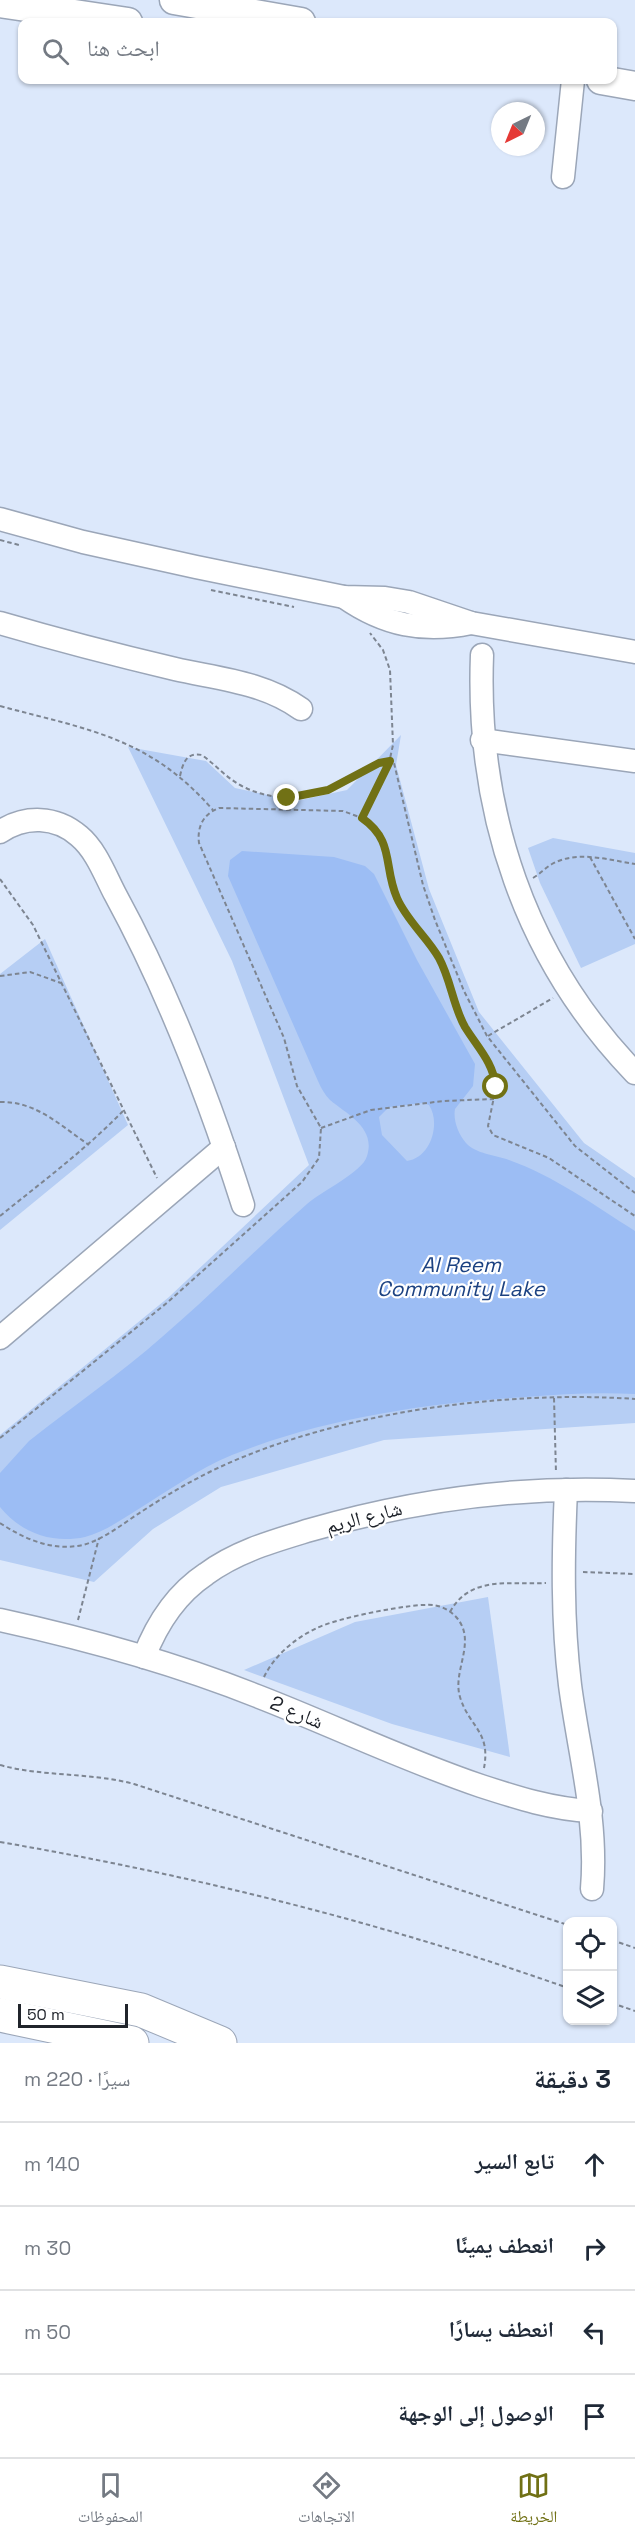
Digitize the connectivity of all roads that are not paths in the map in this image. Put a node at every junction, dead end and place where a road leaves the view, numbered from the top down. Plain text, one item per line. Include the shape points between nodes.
1 (174, 0) edge
2 (0, 3) edge
3 (101, 18) edge
4 (278, 18) edge
5 (617, 83) edge
6 (573, 84) edge
7 (635, 86) edge
8 (562, 177) dead end
9 (0, 519) edge
10 (0, 623) edge
11 (635, 652) edge
12 (482, 655) dead end
13 (302, 709) dead end
14 (482, 740) junction
15 (635, 761) edge
16 (0, 832) edge
17 (635, 1073) edge
18 (224, 1147) junction
19 (243, 1205) dead end
20 (0, 1338) edge
21 (562, 1490) junction
22 (635, 1491) edge
23 (0, 1620) edge
24 (144, 1657) junction
25 (591, 1811) junction
26 (592, 1888) dead end
27 (0, 1982) edge
28 (0, 2015) edge
29 (132, 2043) edge
30 (220, 2043) edge

1 - 4 main road
2 - 3 main road
5 - 7 main road
6 - 8 street
9 - 11 street via 128,553 344,597 362,610 404,626 445,628 471,622
10 - 13 street via 133,659 251,684
12 - 14 street
14 - 15 street
14 - 17 street via 494,813 530,918 568,988 602,1036
16 - 18 street via 24,821 55,822 82,838 91,850 172,1010
18 - 19 street
18 - 20 street
21 - 22 street, شارع الريم
21 - 24 street, شارع الريم via 482,1494 429,1502 344,1520 242,1552 187,1589 159,1623
21 - 25 street via 570,1685
23 - 24 street, شارع 2
24 - 25 street, شارع 2 via 256,1695 437,1771 541,1804
25 - 26 street
27 - 30 highway via 125,2005
28 - 29 highway

